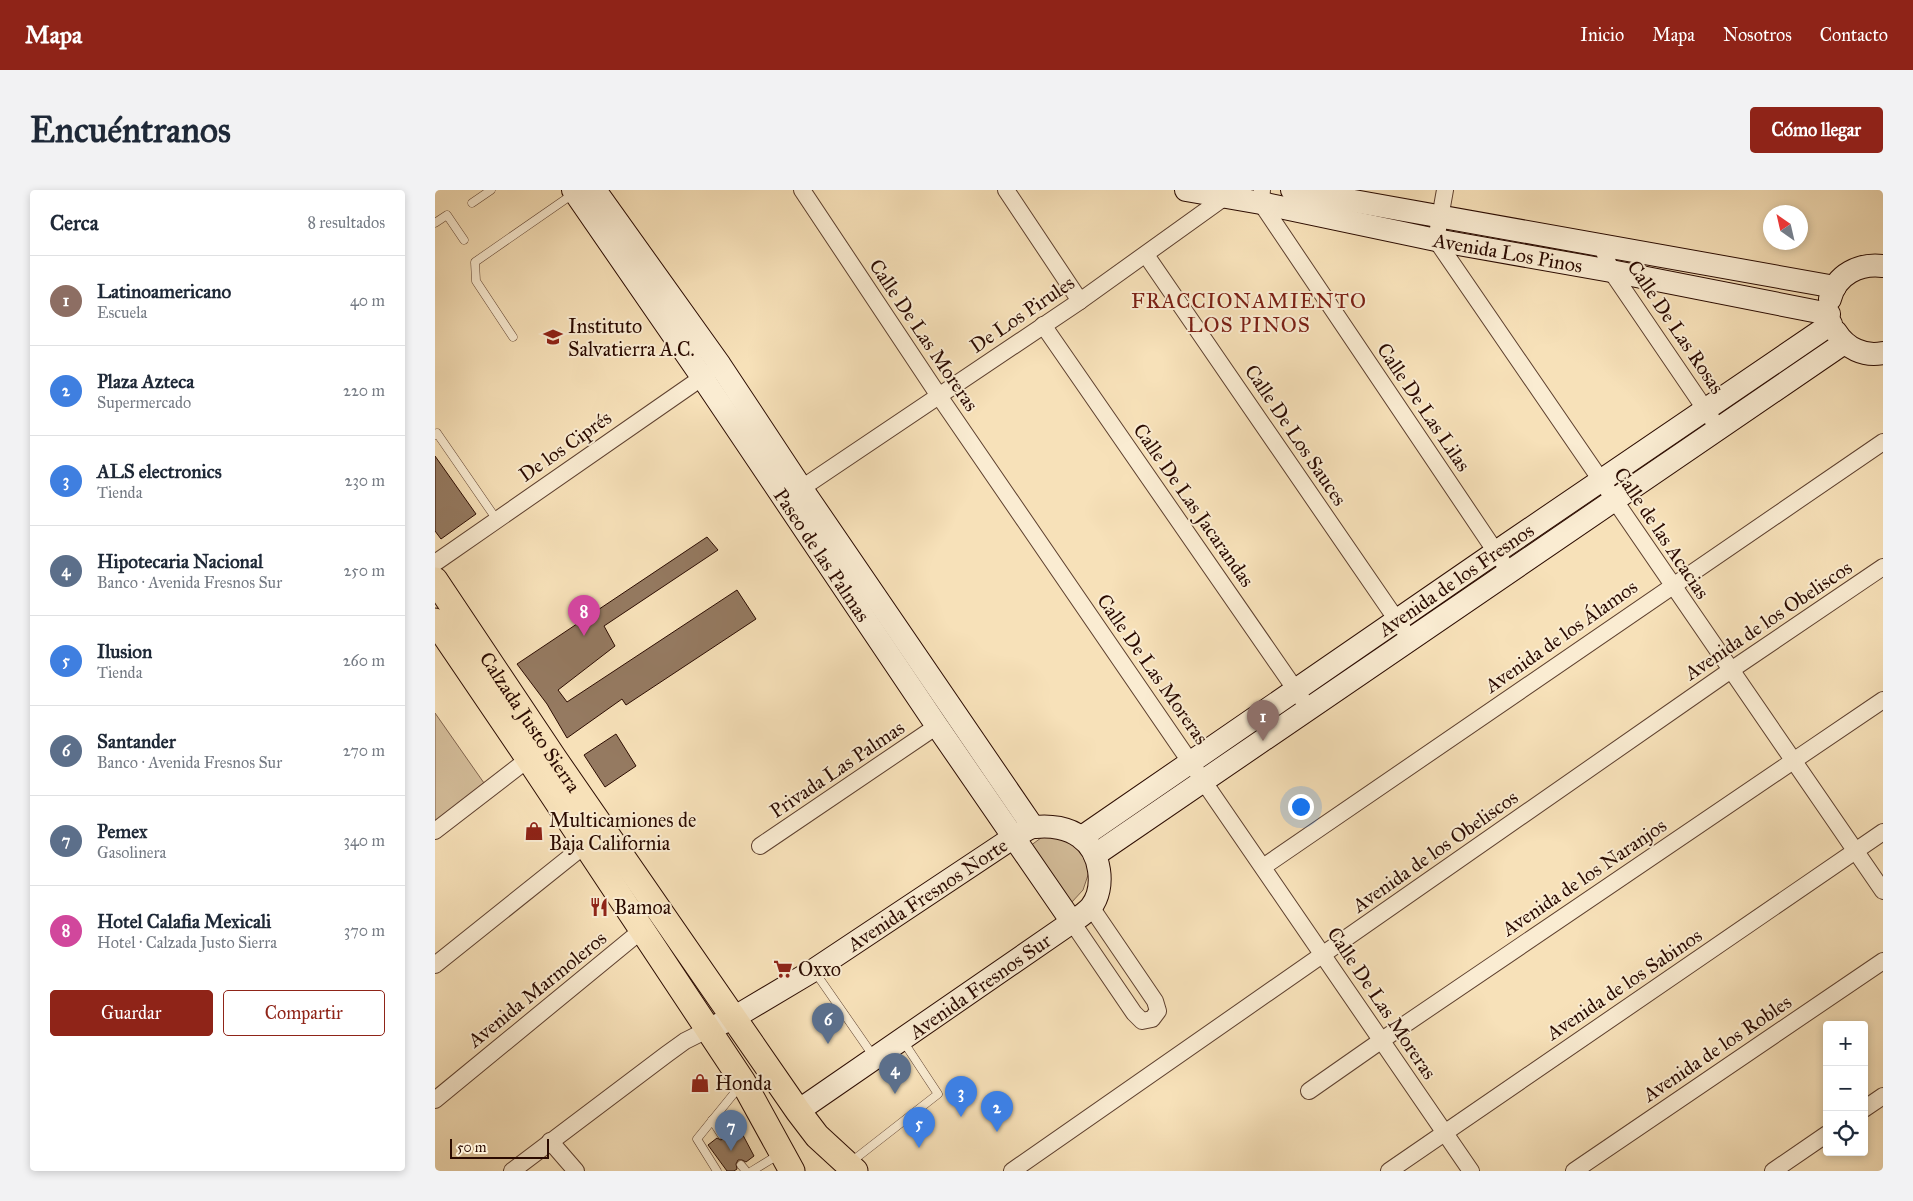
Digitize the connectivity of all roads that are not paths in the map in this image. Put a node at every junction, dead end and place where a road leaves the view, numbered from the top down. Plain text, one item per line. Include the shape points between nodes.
1 (491, 190) edge
2 (802, 190) edge
3 (1006, 190) edge
4 (1186, 190) edge
5 (1292, 190) edge
6 (1445, 190) edge
7 (581, 191) edge
8 (1227, 194) edge
9 (1262, 197) edge
10 (472, 203) dead end
11 (1441, 216) junction
12 (435, 223) edge
13 (464, 240) dead end
14 (1436, 240) junction
15 (1602, 246) junction
16 (1147, 255) junction
17 (1883, 265) edge
18 (1611, 271) junction
19 (1835, 287) junction
20 (1079, 301) junction
21 (1830, 319) junction
22 (1043, 325) junction
23 (513, 337) dead end
24 (1844, 343) junction
25 (1883, 353) edge
26 (711, 371) junction
27 (939, 396) junction
28 (1705, 409) junction
29 (1718, 428) junction
30 (436, 434) edge
31 (1883, 442) edge
32 (1601, 480) junction
33 (793, 494) junction
34 (1613, 499) junction
35 (497, 520) junction
36 (1496, 552) junction
37 (435, 563) edge
38 (1883, 567) edge
39 (1509, 571) junction
40 (435, 580) edge
41 (1673, 585) junction
42 (1397, 620) junction
43 (435, 621) edge
44 (1410, 639) junction
45 (1731, 670) junction
46 (1296, 690) junction
47 (1883, 700) edge
48 (1309, 709) junction
49 (937, 726) junction
50 (537, 752) junction
51 (1794, 761) junction
52 (1191, 762) junction
53 (1204, 782) junction
54 (435, 831) edge
55 (1024, 832) junction
56 (1883, 832) edge
57 (585, 845) junction
58 (760, 846) dead end
59 (1088, 846) junction
60 (1855, 851) junction
61 (1263, 867) junction
62 (1883, 891) edge
63 (1091, 907) junction
64 (1073, 922) junction
65 (642, 930) junction
66 (1324, 955) junction
67 (1883, 961) edge
68 (435, 964) edge
69 (814, 970) junction
70 (735, 1017) junction
71 (707, 1030) junction
72 (902, 1040) junction
73 (1382, 1040) junction
74 (875, 1058) junction
75 (743, 1082) junction
76 (1309, 1091) dead end
77 (1883, 1096) edge
78 (435, 1100) edge
79 (1868, 1106) edge
80 (798, 1111) junction
81 (712, 1120) junction
82 (1445, 1132) junction
83 (721, 1134) dead end
84 (1823, 1137) edge
85 (550, 1140) junction
86 (787, 1162) edge
87 (851, 1168) edge
88 (512, 1171) edge
89 (576, 1171) edge
90 (717, 1171) edge
91 (752, 1171) edge
92 (1012, 1171) edge
93 (1389, 1171) edge
94 (1471, 1171) edge
95 (1574, 1171) edge
96 (1773, 1171) edge

1 - 10 lane
2 - 27 street, Calle De Las Moreras
3 - 20 street
4 - 8 street, Avenida Los Pinos
5 - 11 street, Avenida Los Pinos
6 - 11 street
7 - 23 lane via 475,262 476,281
7 - 26 street, Paseo de las Palmas
8 - 9 street, Avenida Los Pinos
8 - 16 street, De Los Pirules
9 - 14 street, Avenida Los Pinos
9 - 36 street, Calle De Las Lilas
11 - 14 street
11 - 15 street, Avenida Los Pinos
12 - 13 lane via 447,215
14 - 18 street, Avenida Los Pinos
14 - 32 street, Calle de las Acacias
15 - 18 street, Calle De Las Rosas
15 - 19 street, Avenida Los Pinos
16 - 20 street, De Los Pirules
16 - 42 street, Calle De Los Sauces
17 - 19 street via 1861,267 1842,278
18 - 21 street, Avenida Los Pinos
18 - 28 street, Calle De Las Rosas
19 - 21 street via 1831,295
20 - 22 street, De Los Pirules
21 - 24 street
21 - 28 street, Avenida de los Fresnos
22 - 27 street, De Los Pirules
22 - 46 street, Calle De Las Jacarandas
24 - 25 street via 1867,354
24 - 29 street, Avenida de los Fresnos
26 - 33 street, Paseo de las Palmas
26 - 35 street, De los Ciprés
27 - 33 street, De Los Pirules
27 - 52 street, Calle De Las Moreras
28 - 29 street, Calle De Las Rosas
28 - 32 street, Avenida de los Fresnos
29 - 34 street, Avenida de los Fresnos
30 - 35 lane
31 - 41 street, Avenida de los Álamos
32 - 34 street, Calle de las Acacias
32 - 36 street, Avenida de los Fresnos
33 - 49 street, Paseo de las Palmas
33 - 55 street, Paseo de las Palmas
34 - 39 street, Avenida de los Fresnos
34 - 41 street, Calle de las Acacias
35 - 37 street, De los Ciprés
36 - 39 street, Calle De Las Lilas
36 - 42 street, Avenida de los Fresnos
38 - 45 street, Avenida de los Obeliscos
39 - 44 street, Avenida de los Fresnos
40 - 50 main road, Calzada Justo Sierra
41 - 45 street, Calle de las Acacias
41 - 61 street, Avenida de los Álamos
42 - 44 street, Calle De Los Sauces
42 - 46 street, Avenida de los Fresnos
43 - 50 main road, Calzada Justo Sierra
44 - 48 street, Avenida de los Fresnos
45 - 51 street, Calle de las Acacias
45 - 66 street, Avenida de los Obeliscos
46 - 48 street, Calle De Las Jacarandas
46 - 52 street, Avenida de los Fresnos
47 - 51 street, Avenida de los Naranjos
48 - 53 street, Avenida de los Fresnos
49 - 55 street, Paseo de las Palmas
49 - 58 street, Privada Las Palmas
50 - 54 street
50 - 57 main road, Calzada Justo Sierra
50 - 70 main road, Calzada Justo Sierra
51 - 60 street, Calle de las Acacias
51 - 73 street, Avenida de los Naranjos
52 - 53 street, Calle De Las Moreras
52 - 59 street, Avenida de los Fresnos
53 - 59 street, Avenida de los Fresnos
53 - 61 street, Calle De Las Moreras
55 - 59 street via 1053,827 1069,831
55 - 64 street, Paseo de las Palmas
55 - 69 street, Avenida Fresnos Norte
56 - 60 street, Avenida de los Sabinos
57 - 65 main road, Calzada Justo Sierra
57 - 68 street
59 - 63 street via 1101,873
60 - 62 street, Calle de las Acacias
60 - 82 street, Avenida de los Sabinos
61 - 66 street, Calle De Las Moreras
63 - 64 street, Avenida Fresnos Sur
63 - 64 street via 1155,1001 1158,1011 1152,1019 1142,1021 1134,1013
64 - 72 street, Avenida Fresnos Sur
65 - 71 main road, Calzada Justo Sierra
65 - 78 street, Avenida Marmoleros
66 - 73 street, Calle De Las Moreras
66 - 92 street, Avenida de los Obeliscos
67 - 95 street, Avenida de los Robles
69 - 70 street, Avenida Fresnos Norte
69 - 74 lane
70 - 71 street, Avenida Fresnos Norte
70 - 80 main road, Calzada Justo Sierra
71 - 75 main road, Calzada Justo Sierra
71 - 85 street via 685,1041
72 - 74 street, Avenida Fresnos Sur
72 - 87 lane via 938,1094
73 - 76 street, Avenida de los Naranjos
73 - 82 street, Calle De Las Moreras
74 - 80 street, Avenida Fresnos Sur
75 - 81 lane
75 - 86 main road, Calzada Justo Sierra
77 - 79 street
80 - 87 main road, Calzada Justo Sierra via 817,1136
81 - 83 lane
81 - 90 lane via 697,1139
82 - 93 street, Avenida de los Sabinos
82 - 94 street, Calle De Las Moreras
84 - 96 street
85 - 88 street
85 - 89 street
86 - 91 lane

